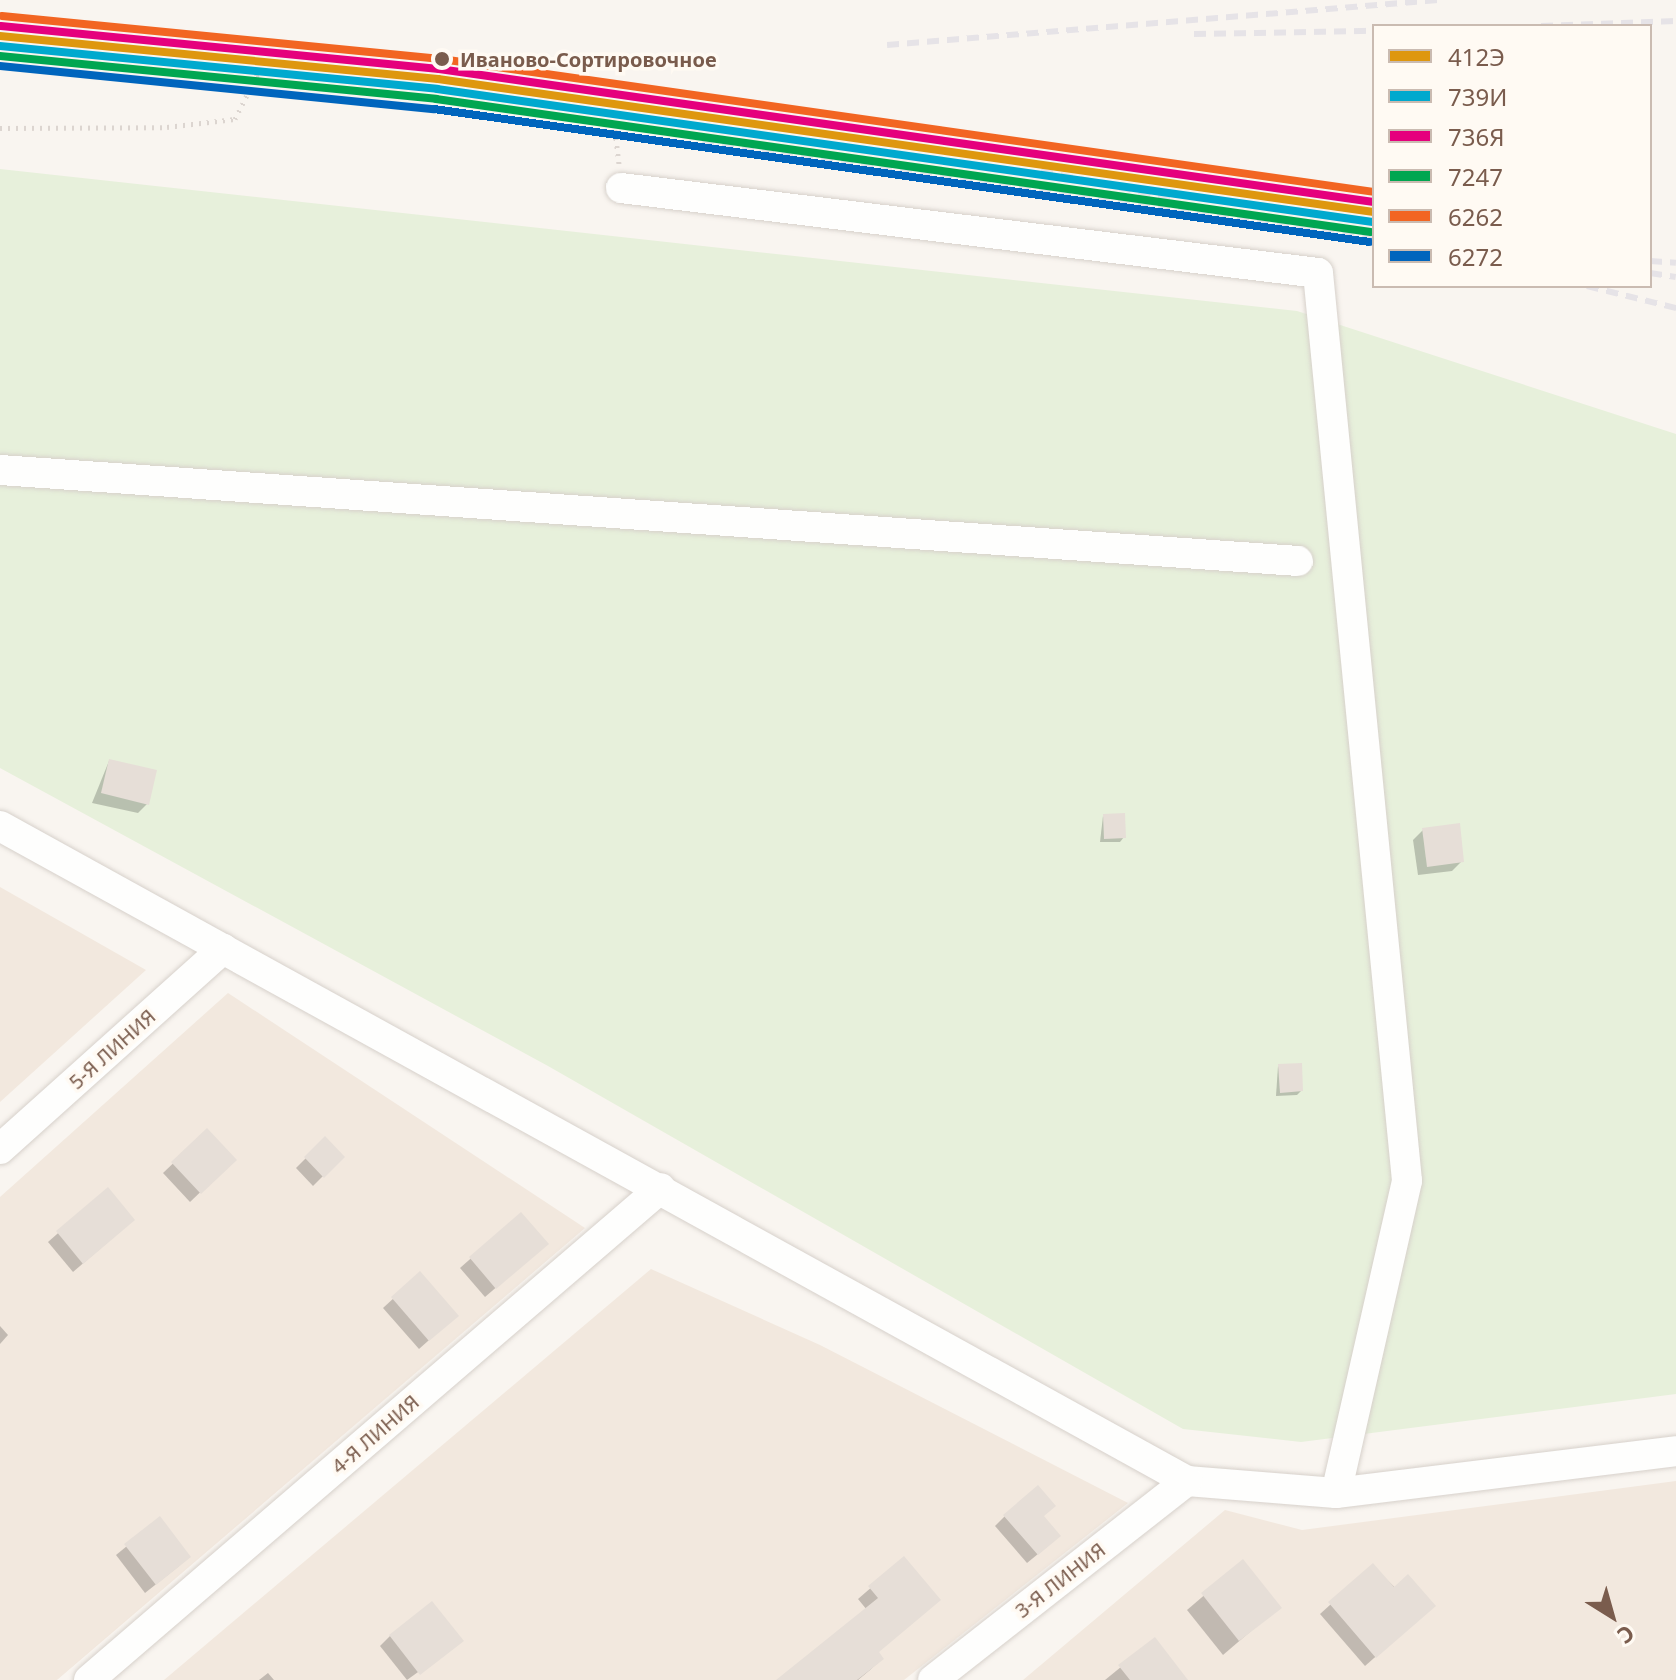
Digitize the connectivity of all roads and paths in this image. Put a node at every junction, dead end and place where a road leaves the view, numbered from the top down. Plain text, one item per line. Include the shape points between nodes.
1 (258, 73) dead end
2 (614, 122) dead end
3 (0, 128) edge
4 (621, 188) joint
5 (0, 470) edge
6 (1298, 561) dead end
7 (0, 826) edge
8 (223, 949) junction
9 (0, 1149) edge
10 (661, 1188) junction
11 (1676, 1451) edge
12 (1187, 1481) junction
13 (1336, 1493) junction
14 (89, 1680) edge
15 (933, 1680) edge

1 - 3 path via 235,119 167,127
2 - 4 path
4 - 13 street via 1318,273 1407,1181
5 - 6 street
7 - 8 street
8 - 9 street, 5-Я ЛИНИЯ
8 - 10 street
10 - 12 street
10 - 14 street, 4-Я ЛИНИЯ
11 - 13 street
12 - 13 street
12 - 15 street, 3-Я ЛИНИЯ

